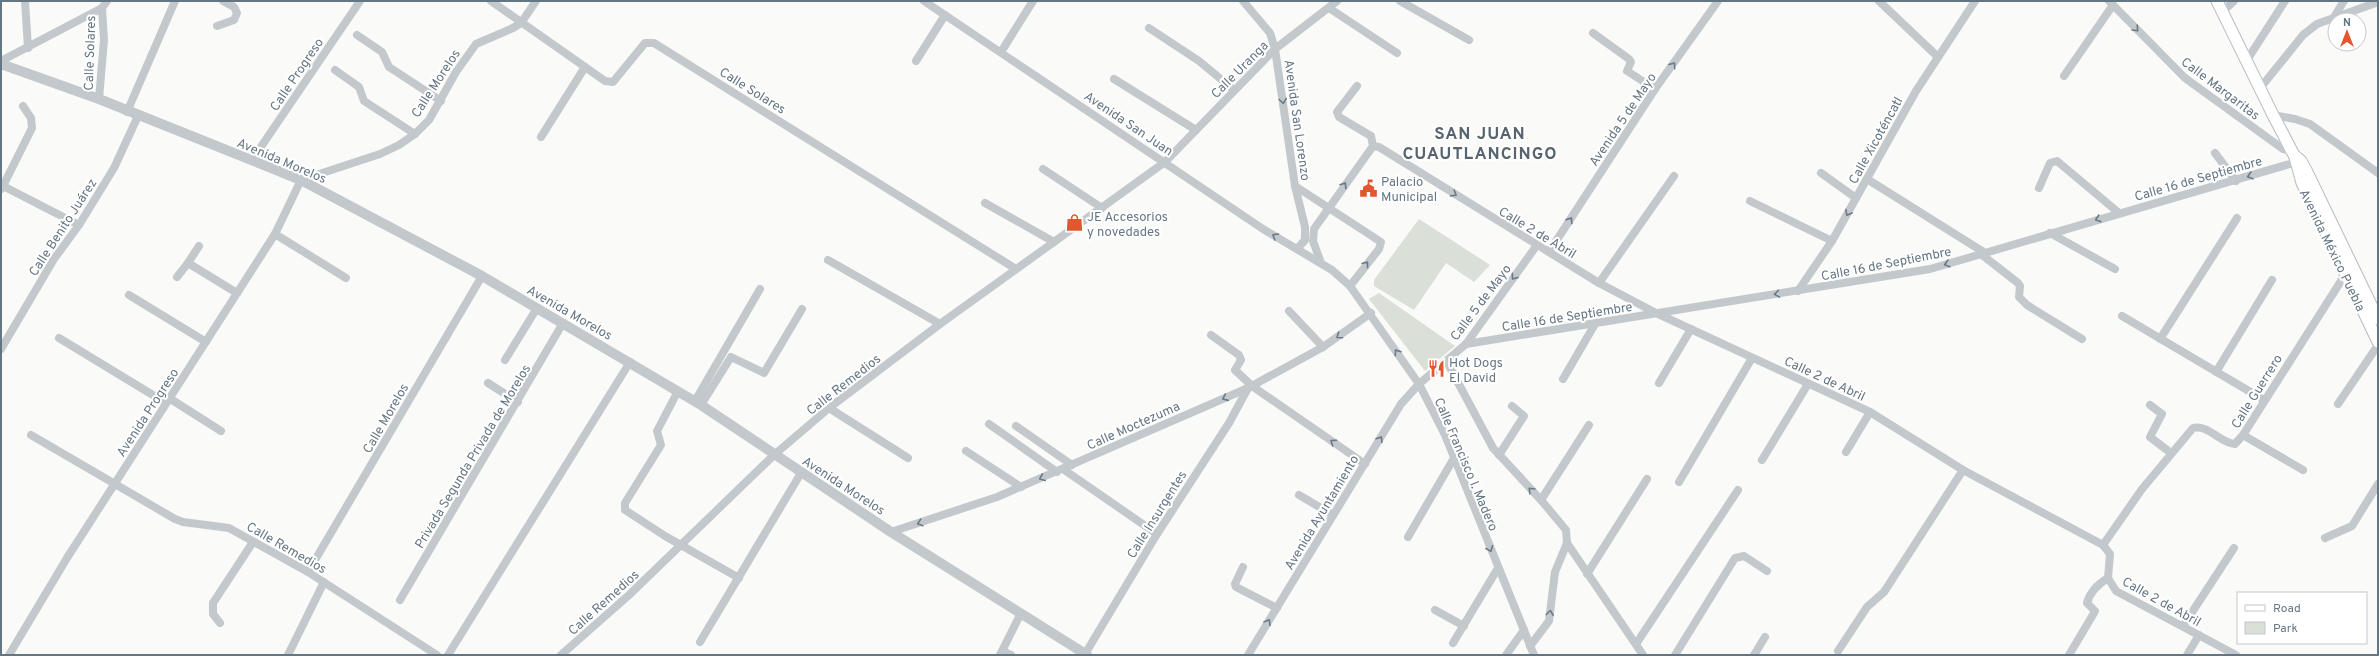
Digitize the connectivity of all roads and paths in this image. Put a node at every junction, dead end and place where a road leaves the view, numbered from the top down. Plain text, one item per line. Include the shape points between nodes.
1 (25, 1) edge
2 (175, 1) edge
3 (222, 1) edge
4 (360, 1) edge
5 (491, 1) edge
6 (536, 1) edge
7 (924, 1) edge
8 (1033, 1) edge
9 (1243, 1) edge
10 (1337, 1) edge
11 (1400, 1) edge
12 (1718, 1) edge
13 (1879, 1) edge
14 (1975, 1) edge
15 (2217, 1) edge
16 (2234, 1) edge
17 (2285, 1) edge
18 (2344, 1) edge
19 (2378, 2) edge
20 (2111, 3) edge
21 (104, 5) edge
22 (1329, 8) junction
23 (2223, 12) junction
24 (2337, 12) edge
25 (2349, 12) edge
26 (945, 15) junction
27 (2327, 20) edge
28 (521, 23) junction
29 (217, 26) dead end
30 (1149, 28) dead end
31 (1593, 33) dead end
32 (357, 35) dead end
33 (1469, 40) dead end
34 (28, 48) junction
35 (1275, 49) junction
36 (1001, 52) junction
37 (1397, 53) dead end
38 (1938, 57) junction
39 (2247, 60) junction
40 (916, 61) dead end
41 (1, 62) edge
42 (585, 67) junction
43 (335, 70) dead end
44 (2064, 76) dead end
45 (1114, 79) dead end
46 (1356, 86) dead end
47 (2261, 87) junction
48 (1655, 89) junction
49 (1234, 90) junction
50 (99, 99) junction
51 (441, 101) junction
52 (23, 106) dead end
53 (127, 112) junction
54 (2273, 115) junction
55 (138, 116) junction
56 (1196, 130) junction
57 (415, 134) junction
58 (541, 137) dead end
59 (1373, 146) junction
60 (2215, 153) dead end
61 (2296, 157) junction
62 (252, 160) junction
63 (1165, 162) junction
64 (1043, 168) dead end
65 (1821, 173) dead end
66 (2378, 173) edge
67 (1674, 176) dead end
68 (1867, 179) junction
69 (301, 180) junction
70 (2236, 180) junction
71 (1295, 186) junction
72 (2, 187) edge
73 (2039, 188) dead end
74 (1856, 198) junction
75 (1750, 201) dead end
76 (985, 203) dead end
77 (1102, 208) junction
78 (1329, 208) junction
79 (2119, 213) junction
80 (2237, 218) dead end
81 (79, 225) junction
82 (2050, 233) junction
83 (275, 234) junction
84 (1832, 241) junction
85 (1054, 242) junction
86 (1536, 245) junction
87 (199, 246) dead end
88 (1297, 249) junction
89 (1549, 252) junction
90 (1983, 254) junction
91 (828, 260) dead end
92 (188, 262) junction
93 (1321, 263) junction
94 (1016, 269) junction
95 (2115, 269) dead end
96 (2348, 270) junction
97 (482, 276) junction
98 (177, 277) dead end
99 (346, 278) dead end
100 (2272, 280) dead end
101 (1599, 283) junction
102 (1350, 286) junction
103 (760, 289) dead end
104 (1798, 291) junction
105 (238, 293) junction
106 (129, 295) dead end
107 (537, 308) junction
108 (802, 309) dead end
109 (1289, 310) dead end
110 (1371, 313) junction
111 (1656, 313) junction
112 (2122, 316) dead end
113 (2378, 319) edge
114 (563, 323) junction
115 (940, 324) junction
116 (1595, 324) junction
117 (1691, 329) junction
118 (1211, 336) dead end
119 (59, 338) dead end
120 (2082, 339) dead end
121 (2160, 339) junction
122 (206, 342) junction
123 (1466, 344) junction
124 (2378, 344) edge
125 (1323, 347) junction
126 (1, 349) edge
127 (1752, 358) junction
128 (505, 360) dead end
129 (630, 362) junction
130 (1447, 362) junction
131 (2216, 372) junction
132 (1563, 379) dead end
133 (488, 383) dead end
134 (1659, 383) dead end
135 (1419, 384) junction
136 (1808, 384) junction
137 (1250, 387) junction
138 (678, 391) junction
139 (2264, 400) junction
140 (168, 401) junction
141 (518, 402) junction
142 (698, 403) junction
143 (2338, 404) dead end
144 (2150, 405) dead end
145 (1512, 406) dead end
146 (829, 408) junction
147 (1870, 412) junction
148 (988, 424) dead end
149 (1589, 425) dead end
150 (1016, 426) dead end
151 (222, 431) dead end
152 (31, 435) dead end
153 (2243, 435) junction
154 (966, 451) dead end
155 (1846, 452) dead end
156 (2171, 453) junction
157 (774, 455) junction
158 (1499, 455) junction
159 (908, 458) dead end
160 (1454, 458) junction
161 (1762, 460) dead end
162 (1365, 464) junction
163 (1072, 465) junction
164 (1060, 470) junction
165 (1962, 470) junction
166 (2302, 470) dead end
167 (801, 473) junction
168 (1647, 479) dead end
169 (1679, 482) dead end
170 (115, 483) junction
171 (2378, 484) edge
172 (1021, 487) junction
173 (1738, 490) dead end
174 (1298, 495) dead end
175 (1541, 500) junction
176 (1333, 515) junction
177 (891, 532) junction
178 (1157, 534) junction
179 (1408, 537) dead end
180 (2325, 538) dead end
181 (253, 542) junction
182 (1566, 543) junction
183 (682, 544) junction
184 (2103, 545) junction
185 (2234, 548) dead end
186 (1243, 568) dead end
187 (1498, 568) junction
188 (1767, 571) dead end
189 (308, 572) junction
190 (1587, 574) junction
191 (739, 578) junction
192 (2108, 578) junction
193 (324, 582) junction
194 (400, 600) dead end
195 (1277, 608) junction
196 (1436, 610) dead end
197 (1021, 613) junction
198 (220, 623) dead end
199 (1464, 626) junction
200 (2183, 626) junction
201 (1524, 630) junction
202 (2199, 635) junction
203 (1765, 637) dead end
204 (700, 642) dead end
205 (1453, 644) dead end
206 (1636, 644) junction
207 (1530, 646) junction
208 (1838, 651) dead end
209 (1001, 653) edge
210 (1086, 654) edge
211 (9, 655) edge
212 (288, 655) edge
213 (438, 655) edge
214 (448, 655) edge
215 (561, 655) edge
216 (1011, 655) edge
217 (1248, 655) edge
218 (1506, 655) edge
219 (1534, 655) edge
220 (1643, 655) edge
221 (1675, 655) edge
222 (1754, 655) edge
223 (2069, 655) edge
224 (2188, 655) edge
225 (2236, 655) edge

1 - 34 street
2 - 53 street
3 - 29 street via 234,7 237,13 234,20
4 - 62 street, Calle Progreso
5 - 28 street, Calle Solares
6 - 28 street
7 - 26 street, Avenida San Juan
8 - 36 street
9 - 35 street, Avenida San Lorenzo via 1270,33
10 - 22 street, Calle Uranga
11 - 33 street
48 -> 12 street, Avenida 5 de Mayo
13 - 38 street
14 - 38 street, Calle Xicoténcatl
15 - 23 main road, Avenida México Puebla
16 - 23 street
17 - 39 street
18 - 24 street
19 - 25 street
20 - 44 street
20 -> 61 street, Calle Margaritas via 2186,78
21 - 34 street, Calle Solares
21 - 50 street, Calle Solares
22 - 35 street, Calle Uranga
22 - 37 street
23 - 39 main road, Avenida México Puebla
26 - 36 street, Avenida San Juan
26 - 40 street
27 - 47 street via 2303,34
28 - 42 street, Calle Solares
28 - 51 street, Calle Morelos via 476,44 456,72
30 - 49 street via 1199,61
31 - 48 street via 1629,59 1631,62 1627,71
32 - 51 street via 382,52 389,67
34 - 41 street, Calle Solares
35 - 49 street, Calle Uranga
35 -> 71 street, Avenida San Lorenzo
36 - 63 street, Avenida San Juan
38 - 68 street, Calle Xicoténcatl
39 - 47 main road, Avenida México Puebla
41 - 50 street, Avenida Morelos
42 - 58 street
42 - 94 street, Calle Solares via 605,81 613,82 646,43 654,43
43 - 57 street via 359,87 364,101
45 - 56 street
46 - 59 street via 1338,112 1339,117 1371,136
47 - 54 main road, Avenida México Puebla
89 -> 48 street, Avenida 5 de Mayo
49 - 56 street, Calle Uranga
50 - 53 street, Avenida Morelos
51 - 57 street, Calle Morelos via 429,120
52 - 72 street via 31,118 32,128
53 - 55 street, Avenida Morelos
54 - 61 main road, Avenida México Puebla
54 - 66 street via 2310,124
55 - 62 street, Avenida Morelos
55 - 81 street, Calle Benito Juárez via 114,168
56 - 63 street, Calle Uranga
57 - 69 street, Calle Morelos via 380,154
78 -> 59 street
59 -> 86 street, Calle 2 de Abril via 1379,147
60 - 70 street
61 -> 70 street, Calle 16 de Septiembre
61 - 96 main road, Avenida México Puebla
62 - 69 street, Avenida Morelos
63 - 77 street, Calle Remedios
88 -> 63 street, Avenida San Juan via 1263,229
64 - 77 street
65 - 74 street
67 - 101 street
68 - 74 street, Calle Xicoténcatl
68 - 90 street
69 - 83 street, Avenida Progreso
69 - 97 street, Avenida Morelos
70 - 79 street, Calle 16 de Septiembre
71 - 78 street
71 - 88 street, Avenida San Lorenzo via 1306,234 1305,240
72 - 81 street
73 - 79 street via 2050,163 2057,161
74 -> 84 street, Calle Xicoténcatl
75 - 84 street
76 - 85 street
77 - 85 street, Calle Remedios
78 - 93 street via 1314,229 1313,241
102 -> 78 street via 1379,249 1381,242
79 -> 82 street, Calle 16 de Septiembre
80 - 121 street
81 - 126 street, Calle Benito Juárez via 54,259
82 - 90 street, Calle 16 de Septiembre
82 - 95 street
83 - 99 street
83 - 105 street, Avenida Progreso
84 - 104 street, Calle Xicoténcatl
85 - 94 street, Calle Remedios
86 - 89 street, Calle 2 de Abril
86 -> 123 street, Calle 5 de Mayo
87 - 92 street
88 - 93 street, Avenida San Juan
89 - 101 street, Calle 2 de Abril
90 -> 104 street, Calle 16 de Septiembre via 1930,269
90 - 120 street via 2018,282 2019,297 2028,305
91 - 115 street
92 - 98 street
92 - 105 street
93 - 102 street, Calle Francisco I. Madero
94 - 115 street, Calle Remedios
96 - 113 main road, Avenida México Puebla
96 - 124 main road, Avenida México Puebla
96 - 139 street, Calle Guerrero
97 - 107 street, Avenida Morelos
97 - 189 street, Calle Morelos
100 - 131 street
101 - 111 street, Calle 2 de Abril
102 - 110 street, Calle Francisco I. Madero
103 - 142 street
104 -> 111 street, Calle 16 de Septiembre
105 - 122 street, Avenida Progreso
106 - 122 street
107 - 114 street, Avenida Morelos
107 - 128 street
108 - 142 street via 764,373 732,357
109 - 125 street
110 -> 125 street, Calle Moctezuma
135 -> 110 street, Calle Francisco I. Madero
111 - 116 street, Calle 16 de Septiembre
111 - 117 street, Calle 2 de Abril
112 - 121 street
114 - 129 street, Avenida Morelos
114 - 141 street, Privada Segunda Privada de Morelos
115 - 146 street, Calle Remedios
116 - 123 street, Calle 16 de Septiembre
116 - 132 street
117 - 127 street, Calle 2 de Abril
117 - 134 street
118 - 137 street via 1239,355 1241,360 1235,370
119 - 140 street
121 - 131 street
122 - 140 street, Avenida Progreso
123 - 130 street, Calle 5 de Mayo
124 - 143 street
125 - 137 street, Calle Moctezuma
127 - 136 street, Calle 2 de Abril
127 - 169 street
129 - 138 street, Avenida Morelos
129 - 214 street
130 - 135 street, Calle 5 de Mayo
130 - 158 street via 1482,431
131 - 139 street
133 - 141 street
135 - 160 street, Calle Francisco I. Madero
162 -> 135 street, Avenida Ayuntamiento via 1401,404
136 - 147 street, Calle 2 de Abril
136 - 161 street
162 -> 137 street
137 -> 163 street, Calle Moctezuma
137 - 178 street, Calle Insurgentes
138 - 142 street, Avenida Morelos
138 - 183 street via 657,431 661,445 625,505 625,510
139 - 153 street, Calle Guerrero
140 - 151 street
140 - 170 street, Avenida Progreso
141 - 194 street, Privada Segunda Privada de Morelos
142 - 157 street, Avenida Morelos
144 - 156 street via 2162,414 2150,437
145 - 158 street via 1524,416
146 - 157 street, Calle Remedios
146 - 159 street
147 - 155 street
147 - 165 street, Calle 2 de Abril
148 - 164 street
149 - 175 street
150 - 163 street
152 - 170 street, Calle Remedios
153 - 156 street, Calle Guerrero via 2235,444 2227,444 2203,428 2196,427
153 - 166 street
154 - 172 street
156 - 184 street, Calle Guerrero
157 - 167 street, Avenida Morelos
157 - 183 street, Calle Remedios
175 -> 158 street
160 - 179 street
160 -> 187 street, Calle Francisco I. Madero
162 - 176 street, Avenida Ayuntamiento
163 - 164 street, Calle Moctezuma
164 -> 172 street, Calle Moctezuma
164 - 178 street
165 - 184 street, Calle 2 de Abril
165 - 208 street via 1884,592 1867,607
167 - 177 street, Avenida Morelos
167 - 191 street
168 - 190 street
170 - 181 street, Calle Remedios via 175,519 229,528
170 - 211 street, Avenida Progreso
171 - 180 street via 2352,526
172 -> 177 street, Calle Moctezuma via 974,506
173 - 206 street
174 - 176 street
175 - 182 street via 1563,524
176 - 195 street, Avenida Ayuntamiento
177 - 197 street, Avenida Morelos
178 - 210 street, Calle Insurgentes
181 - 189 street, Calle Remedios
181 - 198 street via 213,603 212,614
182 - 190 street
207 -> 182 street via 1549,621 1555,572
183 - 191 street
183 - 215 street, Calle Remedios
184 - 192 street, Calle 2 de Abril via 2110,554
185 - 200 street
186 - 195 street via 1236,587
187 - 199 street
187 - 201 street, Calle Francisco I. Madero
188 - 221 street via 1744,556 1735,558
189 - 193 street, Calle Remedios
190 - 206 street
191 - 204 street
192 - 200 street, Calle 2 de Abril via 2116,591
192 - 223 street via 2095,588 2088,599 2087,604 2095,611
193 - 212 street
193 - 213 street, Calle Remedios
217 -> 195 street, Avenida Ayuntamiento
196 - 199 street
197 - 209 street
197 - 210 street, Avenida Morelos
199 - 205 street
200 - 202 street, Calle 2 de Abril
201 - 207 street, Calle Francisco I. Madero
201 - 218 street
202 - 224 street
202 - 225 street, Calle 2 de Abril
203 - 222 street
206 - 220 street
207 - 219 street, Calle Francisco I. Madero
209 - 216 street

